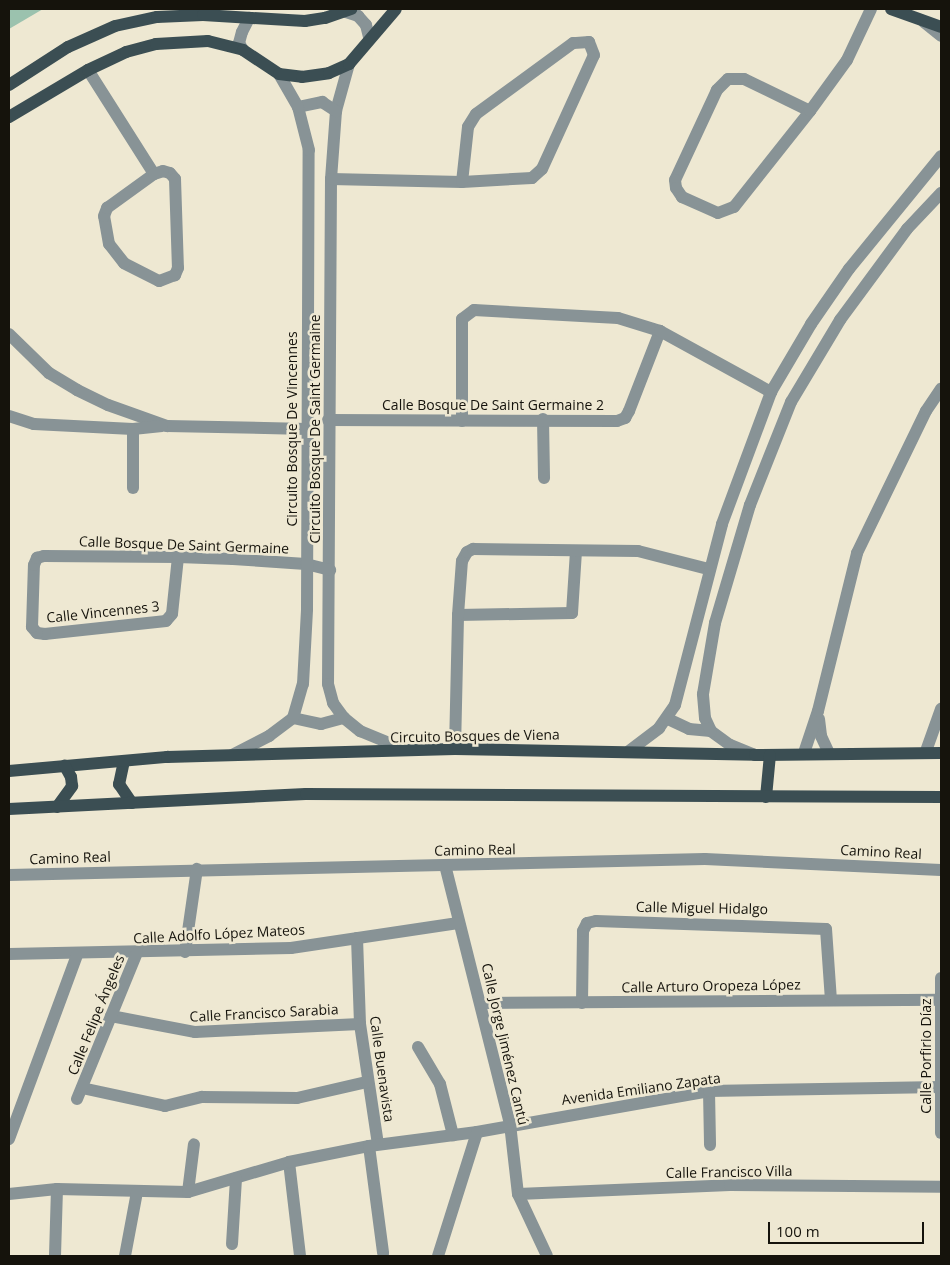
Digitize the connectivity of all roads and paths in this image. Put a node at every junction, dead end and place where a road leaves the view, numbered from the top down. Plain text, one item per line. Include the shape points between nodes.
1 (396, 9) edge
2 (871, 9) edge
3 (892, 9) edge
4 (349, 10) edge
5 (249, 18) junction
6 (924, 22) junction
7 (941, 27) edge
8 (941, 36) edge
9 (369, 37) junction
10 (242, 50) junction
11 (349, 64) junction
12 (88, 70) junction
13 (279, 74) junction
14 (9, 85) edge
15 (298, 107) junction
16 (336, 111) junction
17 (810, 111) junction
18 (9, 117) edge
19 (941, 156) edge
20 (154, 174) junction
21 (331, 179) junction
22 (462, 182) junction
23 (941, 193) edge
24 (660, 332) junction
25 (9, 334) edge
26 (941, 389) edge
27 (771, 392) junction
28 (9, 416) edge
29 (543, 419) junction
30 (328, 420) junction
31 (462, 420) junction
32 (167, 426) junction
33 (132, 429) junction
34 (307, 429) junction
35 (544, 478) dead end
36 (133, 488) dead end
37 (576, 551) junction
38 (178, 557) junction
39 (306, 564) junction
40 (708, 569) junction
41 (330, 570) junction
42 (458, 615) junction
43 (37, 633) joint
44 (941, 709) edge
45 (818, 711) junction
46 (292, 718) junction
47 (344, 718) junction
48 (668, 718) junction
49 (711, 732) junction
50 (455, 749) junction
51 (408, 751) junction
52 (629, 751) junction
53 (926, 751) junction
54 (804, 753) junction
55 (829, 753) junction
56 (941, 753) edge
57 (232, 755) junction
58 (755, 755) junction
59 (770, 755) junction
60 (124, 761) junction
61 (65, 766) junction
62 (9, 771) edge
63 (941, 797) edge
64 (766, 798) junction
65 (132, 804) junction
66 (58, 807) junction
67 (9, 809) edge
68 (445, 865) junction
69 (197, 869) junction
70 (941, 870) edge
71 (9, 875) edge
72 (458, 923) junction
73 (357, 938) junction
74 (185, 952) junction
75 (137, 953) junction
76 (9, 954) edge
77 (77, 955) junction
78 (941, 978) edge
79 (831, 1000) junction
80 (941, 1000) edge
81 (481, 1003) junction
82 (582, 1003) junction
83 (111, 1016) junction
84 (360, 1024) junction
85 (418, 1047) dead end
86 (367, 1082) junction
87 (941, 1087) edge
88 (709, 1091) junction
89 (510, 1124) junction
90 (477, 1132) junction
91 (941, 1133) edge
92 (453, 1135) junction
93 (9, 1139) edge
94 (194, 1144) dead end
95 (373, 1145) junction
96 (710, 1145) dead end
97 (289, 1162) junction
98 (236, 1178) junction
99 (941, 1187) edge
100 (57, 1189) junction
101 (137, 1192) junction
102 (188, 1192) junction
103 (9, 1194) edge
104 (518, 1194) junction
105 (232, 1244) dead end
106 (383, 1253) dead end
107 (442, 1255) edge
108 (55, 1256) edge
109 (125, 1256) edge
110 (300, 1256) edge
111 (547, 1256) edge

1 - 9 main road
2 - 17 street via 847,60
3 - 6 main road
4 - 5 main road via 305,21
4 - 9 street via 358,16
5 - 10 street via 240,38
5 - 14 main road via 157,17 115,26 68,47
6 - 7 main road
6 - 8 street
9 - 11 main road
10 - 12 main road via 208,41 156,44 126,52
10 - 13 main road
11 - 13 main road via 328,73 302,77
11 - 16 street, Circuito Bosque De Saint Germaine
12 - 18 main road
12 - 20 street
13 - 15 street, Circuito Bosque De Vincennes
15 - 16 street via 322,102
15 - 34 street, Circuito Bosque De Vincennes via 309,150
16 - 21 street, Circuito Bosque De Saint Germaine
17 - 17 street via 734,207 726,212 718,212 682,197 676,188 675,180 717,90 728,79 744,79
19 - 27 street via 849,269 811,324
20 - 20 street via 108,208 104,225 109,244 124,263 159,281 175,275 178,268 175,179 170,172
21 - 22 street
21 - 30 street, Circuito Bosque De Saint Germaine
22 - 22 street via 519,180 537,174 594,55 588,42 573,43 476,114 468,127
23 - 49 street via 879,264 840,320 791,402 750,505 715,623 703,694 704,718
24 - 27 street
24 - 29 street, Calle Bosque De Saint Germaine 2 via 625,418 617,421
24 - 31 street via 605,315 474,310 466,313 462,319
25 - 32 street via 44,369 77,390 108,406
26 - 45 street via 926,411 857,553
27 - 40 street
28 - 33 street via 34,424
29 - 31 street, Calle Bosque De Saint Germaine 2
29 - 35 street
30 - 31 street, Calle Bosque De Saint Germaine 2
30 - 41 street, Circuito Bosque De Saint Germaine
32 - 33 street
32 - 34 street
33 - 36 street
34 - 39 street, Circuito Bosque De Vincennes
37 - 40 street via 652,552
37 - 42 street via 473,549 466,552 462,561
37 - 42 street via 572,612
38 - 39 street, Calle Bosque De Saint Germaine
38 - 43 street, Calle Vincennes 3 via 171,619 98,630
38 - 43 street, Calle Bosque De Saint Germaine via 37,558 32,627
39 - 41 street, Calle Bosque De Saint Germaine
39 - 46 street, Circuito Bosque De Vincennes via 303,684
40 - 48 street via 686,669
41 - 47 street, Circuito Bosque De Saint Germaine via 328,684 333,703
42 - 50 street
44 - 53 street
45 - 54 street
45 - 55 street via 821,736
46 - 47 street via 321,724
46 - 57 street via 269,736
47 - 51 street, Circuito Bosque De Saint Germaine via 360,731
48 - 49 street via 690,729
48 - 52 street via 646,741
49 - 58 street via 730,745
50 - 51 main road, Circuito Bosques de Viena
50 - 52 main road, Circuito Bosques de Viena
51 - 57 main road, Circuito Bosques de Viena
52 - 58 main road, Circuito Bosques de Viena
53 - 55 main road, Circuito Bosques de Viena
53 - 56 main road, Circuito Bosques de Viena
54 - 55 main road, Circuito Bosques de Viena
54 - 59 main road, Circuito Bosques de Viena
57 - 60 main road, Circuito Bosques de Viena
58 - 59 main road, Circuito Bosques de Viena
59 - 64 main road
60 - 61 main road, Circuito Bosques de Viena
60 - 65 main road via 119,784
61 - 62 main road, Circuito Bosques de Viena
61 - 66 main road via 72,786
63 - 64 main road via 852,794
64 - 65 main road via 306,794
65 - 66 main road
66 - 67 main road
68 - 69 street, Camino Real
68 - 70 street, Camino Real via 706,859
68 - 72 street, Calle Jorge Jiménez Cantú
69 - 71 street, Camino Real
69 - 74 street
72 - 73 street, Calle Adolfo López Mateos
72 - 81 street, Calle Jorge Jiménez Cantú
73 - 74 street, Calle Adolfo López Mateos via 291,948
73 - 84 street, Calle Buenavista
74 - 75 street, Calle Adolfo López Mateos
75 - 77 street, Calle Adolfo López Mateos
75 - 83 street, Calle Felipe Ángeles
76 - 77 street, Calle Adolfo López Mateos
77 - 93 street
78 - 80 street, Calle Porfirio Díaz
79 - 80 street, Calle Arturo Oropeza López
79 - 82 street, Calle Arturo Oropeza López
79 - 82 street, Calle Miguel Hidalgo via 826,929 596,921 587,923 583,931
80 - 87 street, Calle Porfirio Díaz
81 - 82 street, Calle Arturo Oropeza López
81 - 89 street, Calle Jorge Jiménez Cantú
83 - 84 street, Calle Francisco Sarabia via 195,1032
83 - 86 street, Calle Felipe Ángeles via 80,1094 165,1106 202,1097 310,1097
84 - 86 street, Calle Buenavista
85 - 92 street via 440,1084
86 - 95 street, Calle Buenavista
87 - 88 street, Avenida Emiliano Zapata
87 - 91 street, Calle Porfirio Díaz
88 - 89 street, Avenida Emiliano Zapata
88 - 96 street
89 - 90 street, Avenida Emiliano Zapata
89 - 104 street, Calle Jorge Jiménez Cantú
90 - 92 street, Avenida Emiliano Zapata
90 - 107 street
92 - 95 street, Avenida Emiliano Zapata
94 - 102 street
95 - 97 street, Avenida Emiliano Zapata
95 - 106 street, Calle Buenavista
97 - 98 street, Avenida Emiliano Zapata
97 - 110 street
98 - 102 street, Avenida Emiliano Zapata
98 - 105 street
99 - 104 street, Calle Francisco Villa via 730,1185
100 - 101 street, Avenida Emiliano Zapata
100 - 103 street, Avenida Emiliano Zapata
100 - 108 street
101 - 102 street, Avenida Emiliano Zapata
101 - 109 street
104 - 111 street, Calle Jorge Jiménez Cantú

